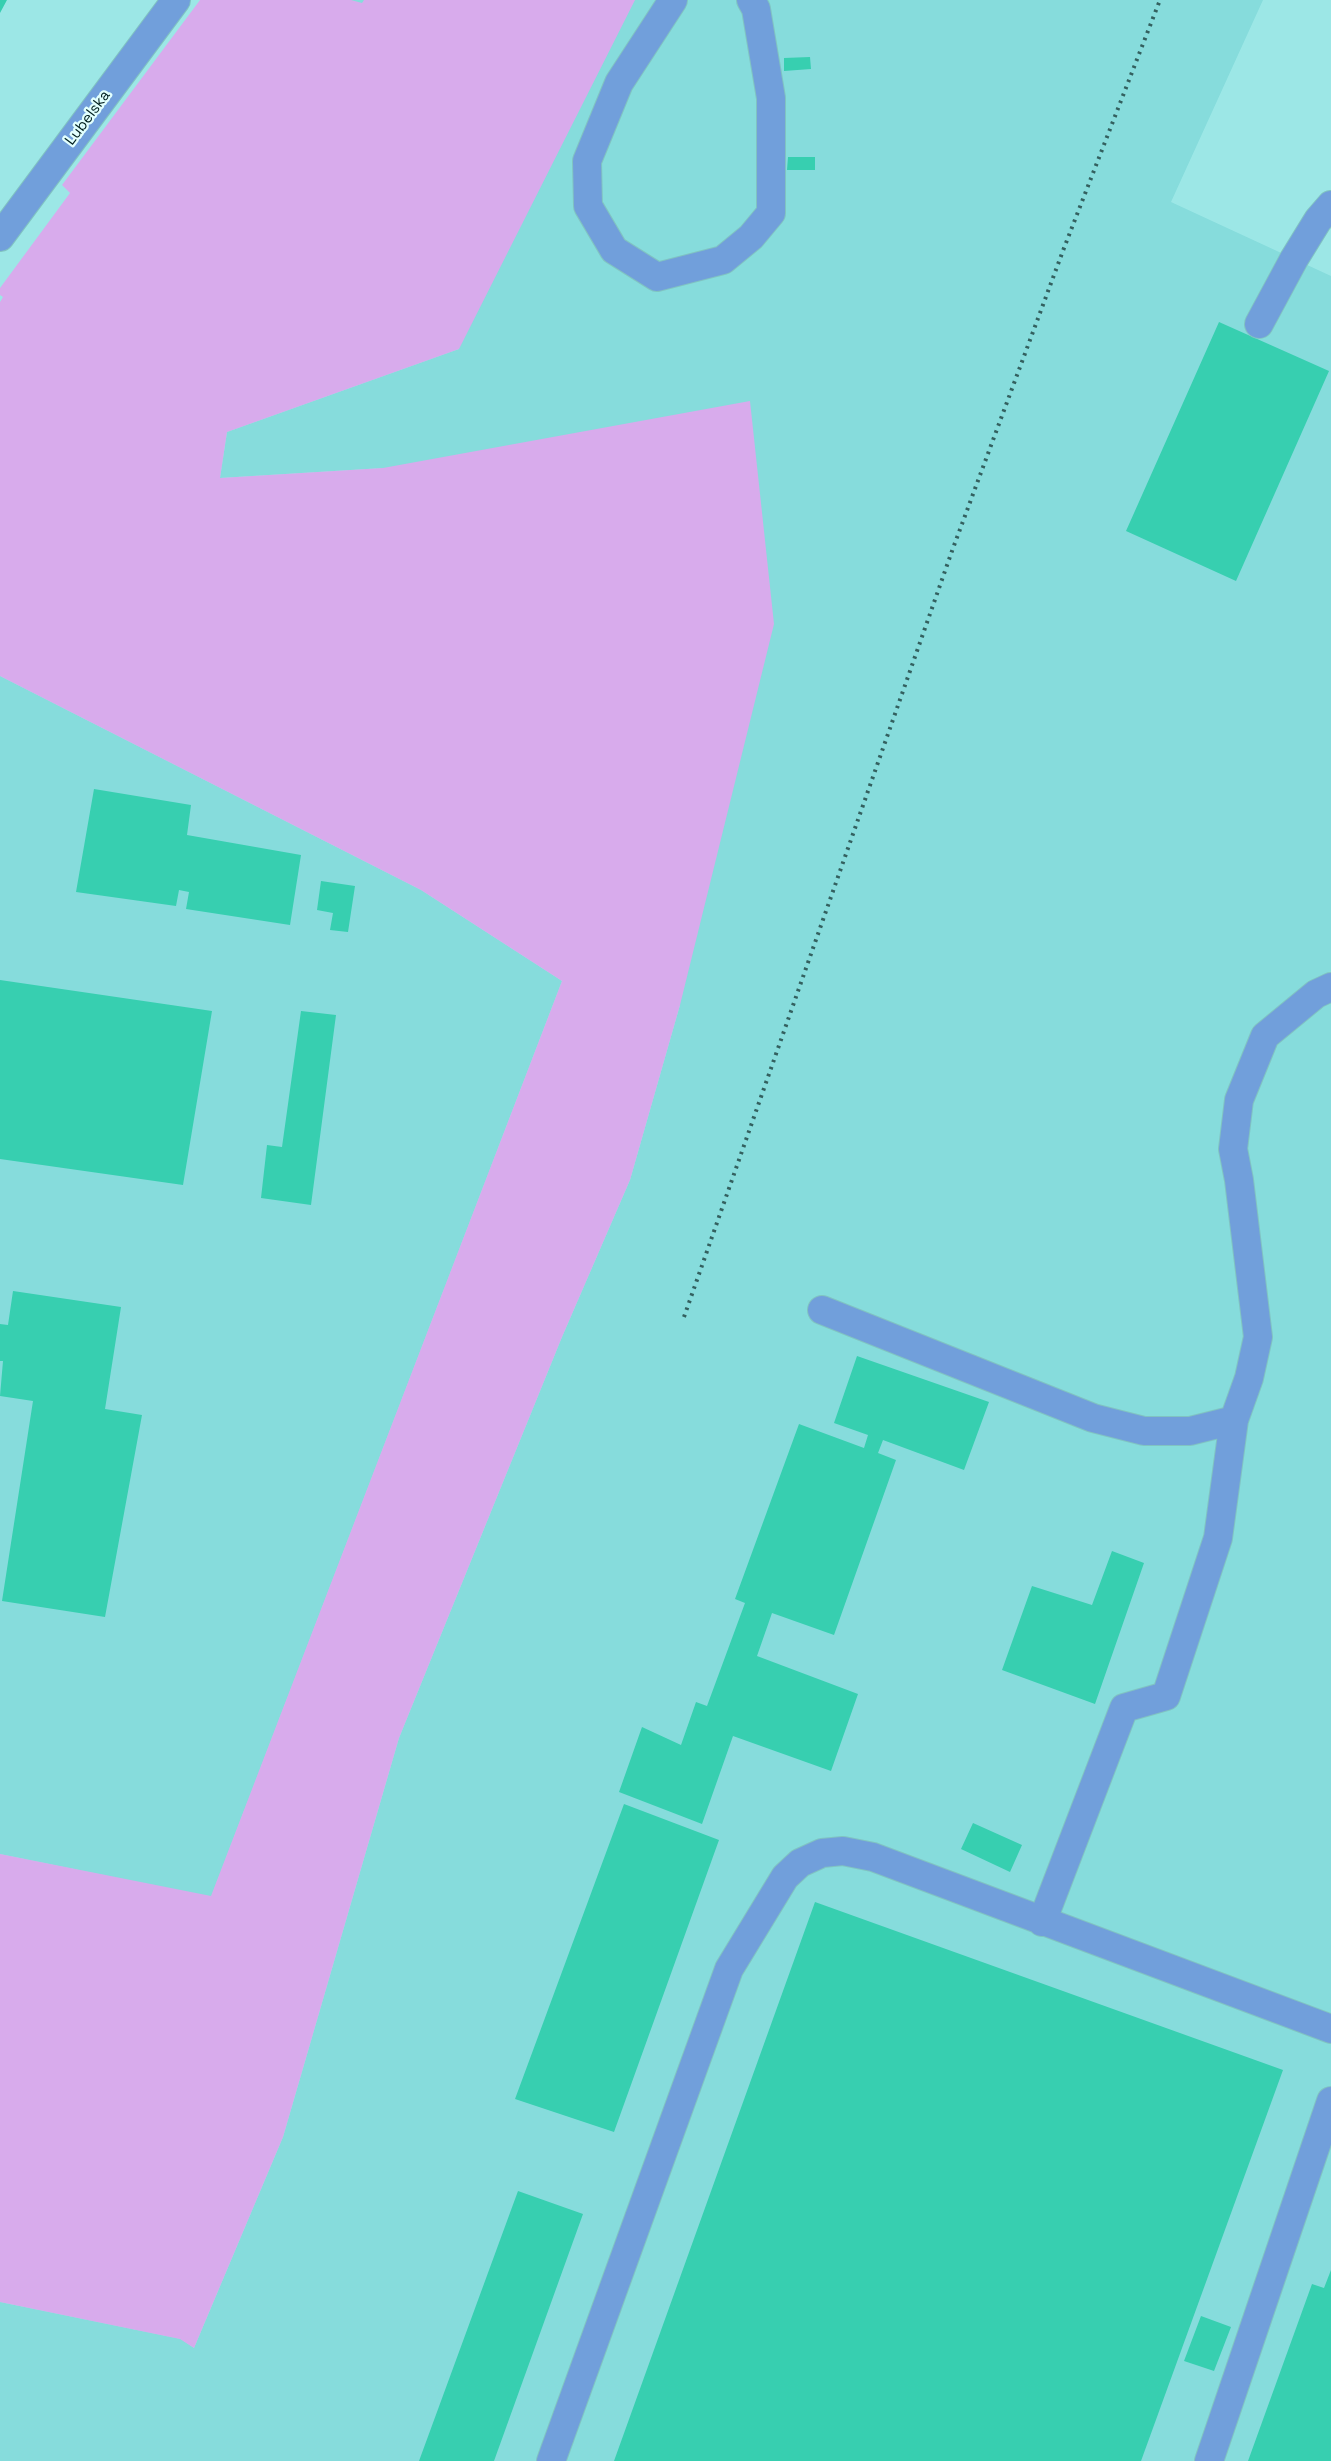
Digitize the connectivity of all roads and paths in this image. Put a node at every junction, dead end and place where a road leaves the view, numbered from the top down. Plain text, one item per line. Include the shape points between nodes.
1 (176, 0) edge
2 (672, 0) edge
3 (751, 0) edge
4 (1331, 205) edge
5 (0, 237) edge
6 (1259, 324) dead end
7 (1331, 987) edge
8 (822, 1310) dead end
9 (1234, 1420) junction
10 (1042, 1922) junction
11 (1331, 2029) edge
12 (1331, 2101) edge
13 (551, 2461) edge
14 (1209, 2461) edge

1 - 5 street, Lubelska
2 - 3 street via 620,83 587,161 588,206 614,250 657,277 723,260 751,237 771,213 771,98 756,10
4 - 6 street via 1294,259
7 - 9 street via 1316,994 1265,1036 1239,1100 1233,1150 1258,1337 1249,1378
8 - 9 street via 1093,1418 1144,1431 1190,1431
9 - 10 street via 1218,1538 1166,1696 1124,1708
10 - 11 street
10 - 13 street via 873,1857 843,1851 822,1853 800,1863 785,1876 730,1969
12 - 14 street

